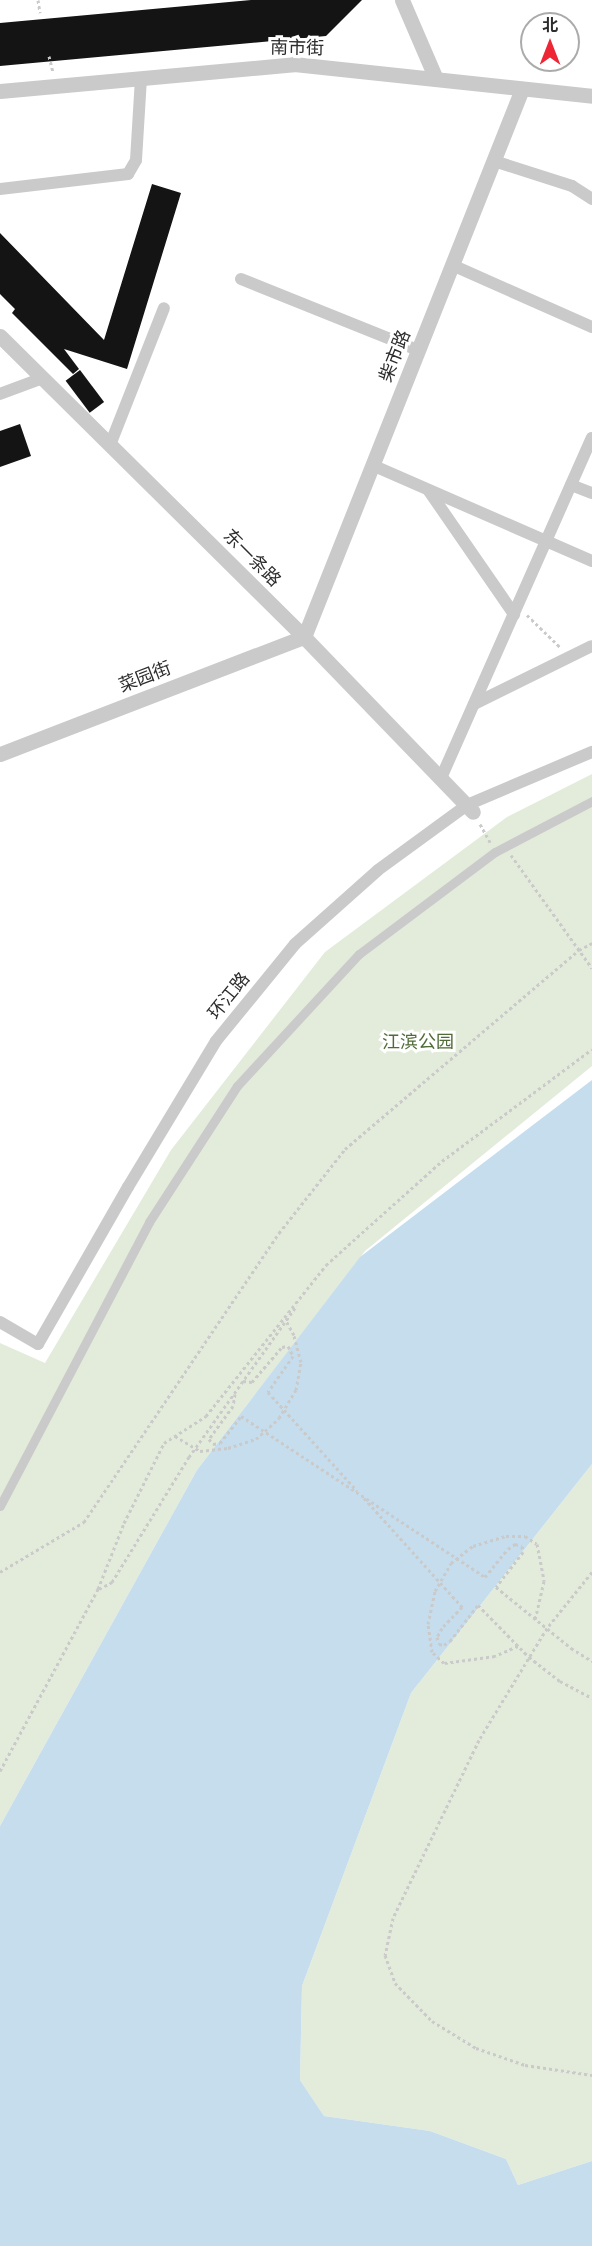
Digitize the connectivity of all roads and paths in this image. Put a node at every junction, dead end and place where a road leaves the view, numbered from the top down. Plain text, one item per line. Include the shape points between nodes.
1 (38, 0) edge
2 (402, 0) edge
3 (40, 13) dead end
4 (141, 78) junction
5 (436, 79) junction
6 (522, 89) junction
7 (0, 90) edge
8 (592, 96) edge
9 (494, 161) junction
10 (0, 189) edge
11 (592, 199) edge
12 (452, 265) junction
13 (241, 279) dead end
14 (164, 308) dead end
15 (592, 327) edge
16 (0, 336) edge
17 (418, 350) junction
18 (43, 378) junction
19 (0, 394) edge
20 (592, 438) edge
21 (110, 445) junction
22 (372, 465) junction
23 (571, 484) junction
24 (429, 490) junction
25 (592, 493) edge
26 (546, 541) junction
27 (592, 561) edge
28 (515, 610) junction
29 (304, 637) junction
30 (592, 646) edge
31 (569, 657) junction
32 (474, 704) junction
33 (592, 752) edge
34 (0, 754) edge
35 (441, 778) junction
36 (592, 801) edge
37 (470, 808) junction
38 (505, 846) junction
39 (495, 852) junction
40 (592, 943) edge
41 (579, 950) junction
42 (592, 968) edge
43 (592, 1048) edge
44 (317, 1277) junction
45 (284, 1318) junction
46 (0, 1322) edge
47 (243, 1381) junction
48 (235, 1392) junction
49 (175, 1436) junction
50 (361, 1495) junction
51 (0, 1506) edge
52 (0, 1572) edge
53 (592, 1572) edge
54 (98, 1589) junction
55 (535, 1619) junction
56 (547, 1628) junction
57 (518, 1646) junction
58 (529, 1657) junction
59 (592, 1661) edge
60 (592, 1698) edge
61 (0, 1771) edge
62 (592, 2075) edge

1 - 3 path
2 - 5 street
4 - 5 street, 南市街 via 294,64
4 - 7 street, 南市街
4 - 10 street via 136,160 128,174
5 - 6 street, 南市街
6 - 8 street, 南市街
6 - 9 street, 柴市路
9 - 11 street via 572,186
9 - 12 street, 柴市路
12 - 15 street
12 - 17 street, 柴市路
13 - 17 street
14 - 21 street
16 - 18 street, 东一条路
17 - 22 street, 柴市路
18 - 19 street
18 - 21 street, 东一条路
20 - 23 street
21 - 29 street, 东一条路
22 - 24 street
22 - 29 street, 柴市路
23 - 25 street
23 - 26 street
24 - 26 street
24 - 28 street
26 - 27 street
26 - 28 street
28 - 31 path
28 - 32 street
29 - 34 street, 菜园街
29 - 35 street, 东一条路
30 - 31 street
31 - 32 street
32 - 35 street
33 - 37 street, 环江路
35 - 37 street, 东一条路
36 - 38 street
37 - 39 path
37 - 46 street, 环江路 via 378,870 295,944 216,1041 38,1344
38 - 39 street
38 - 41 path
39 - 51 street via 359,954 237,1086 149,1222
40 - 41 path
41 - 42 path
41 - 52 path via 345,1149 279,1233 84,1522
43 - 44 path via 442,1161
44 - 45 path
44 - 47 path
45 - 49 path via 206,1416
45 - 49 path via 294,1335 301,1362 296,1389 279,1418 256,1439 228,1448 200,1451
47 - 48 path
47 - 50 path, bridge via 252,1382 282,1347 288,1346 293,1356 268,1392
48 - 50 path, bridge via 233,1406 209,1439 213,1444 220,1443 241,1416
48 - 54 path via 189,1457 112,1582
49 - 54 path via 164,1443 124,1522
50 - 55 path, bridge via 485,1577 508,1549 514,1544 522,1546 523,1552 496,1587
50 - 57 path, bridge via 462,1607 442,1628 437,1637 439,1644 450,1641 478,1605
53 - 56 path
54 - 61 path
55 - 56 path
55 - 57 path via 544,1581 537,1544 525,1536 506,1536 474,1546 451,1563 435,1591 428,1624 432,1652 444,1663 495,1656
56 - 58 path
56 - 59 path
57 - 58 path
58 - 60 path via 560,1681
58 - 62 path via 474,1751 393,1918 385,1955 395,1983 432,2021 476,2048 525,2065

